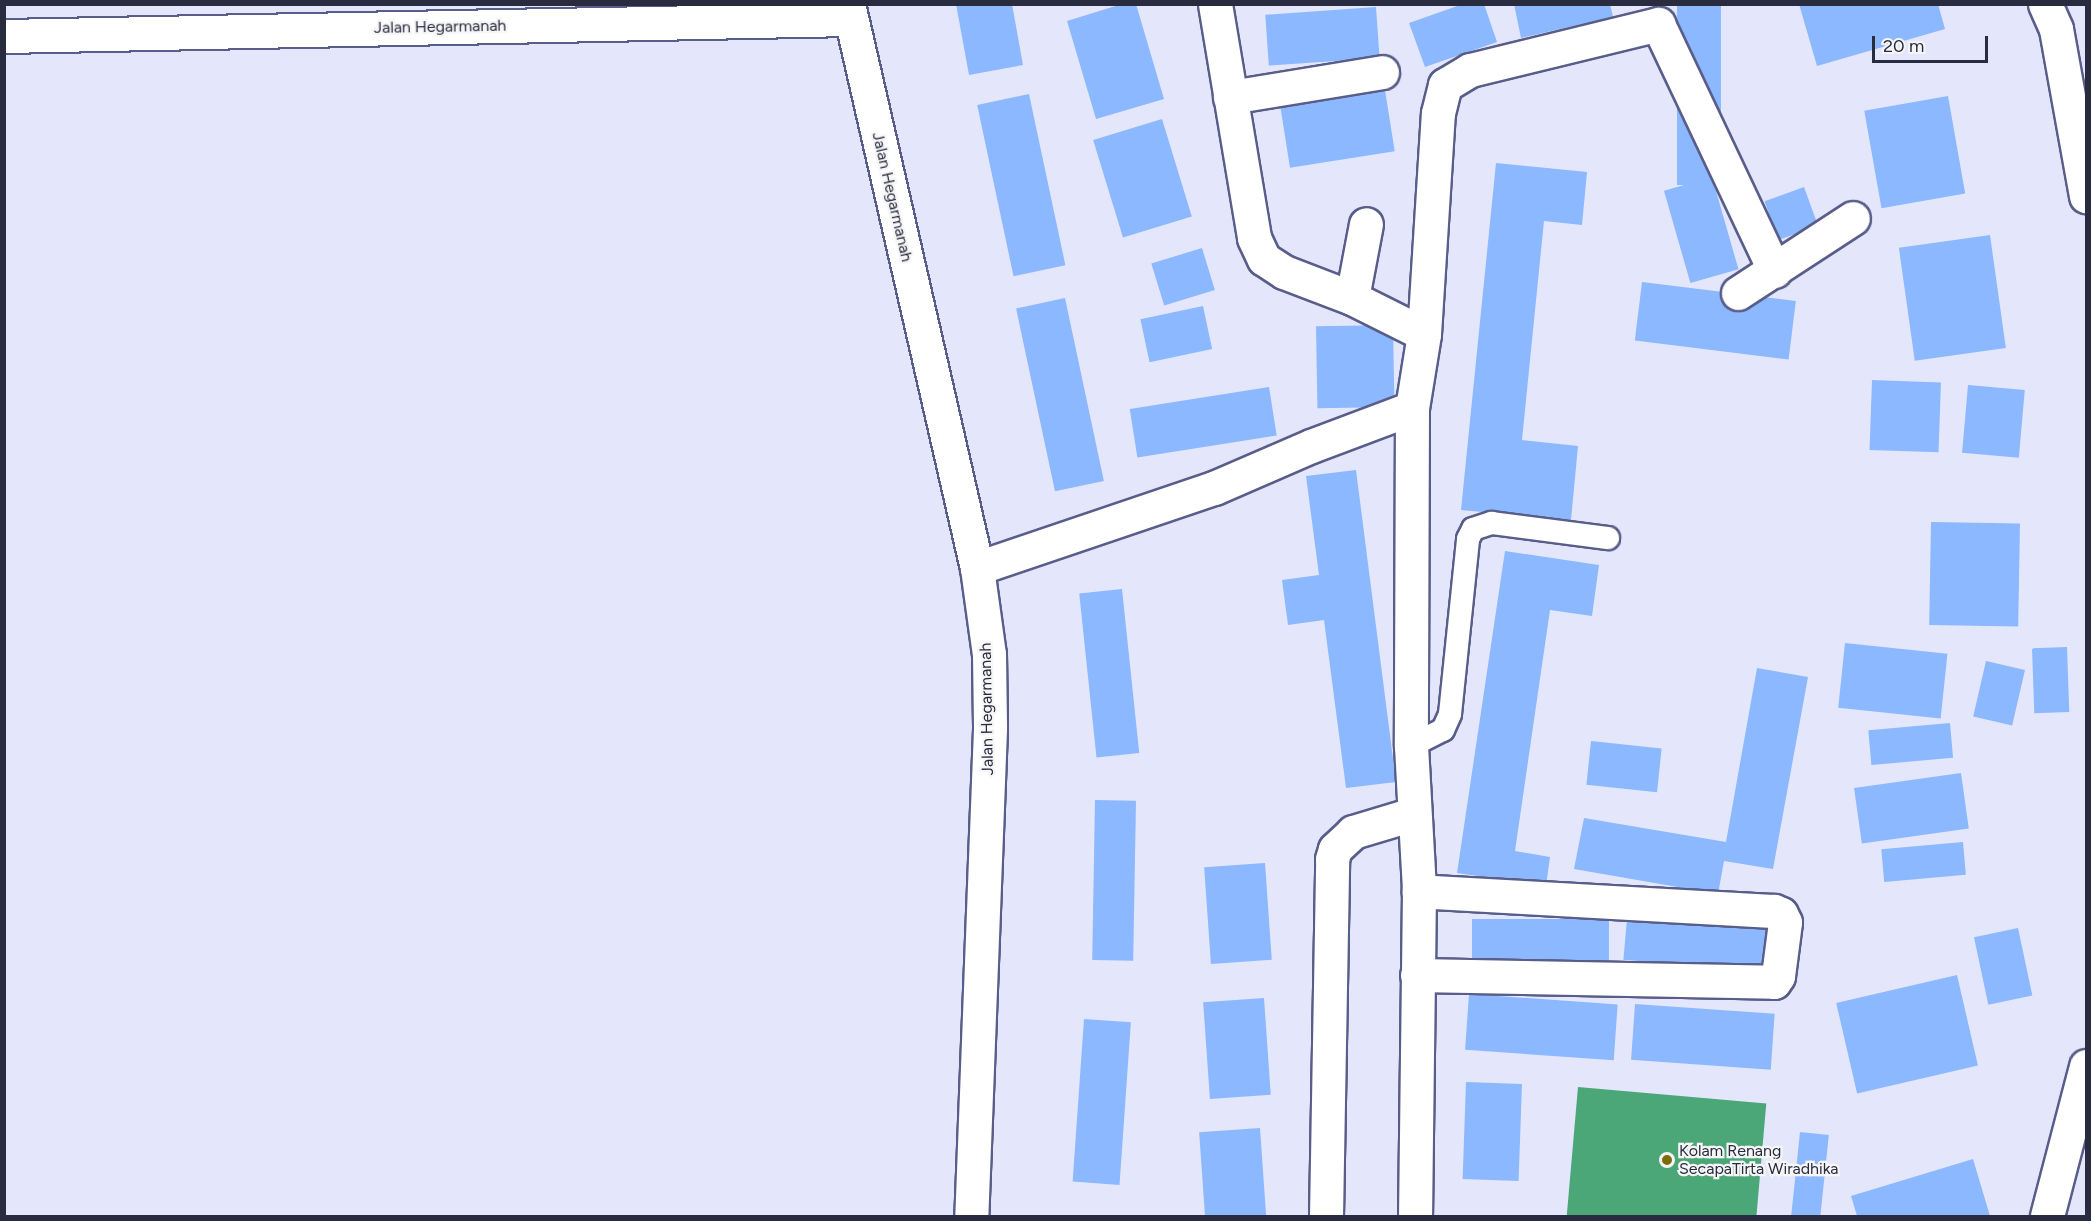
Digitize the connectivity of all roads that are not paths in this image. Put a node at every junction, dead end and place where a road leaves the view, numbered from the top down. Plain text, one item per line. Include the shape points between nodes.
1 (1215, 4) edge
2 (2045, 4) edge
3 (850, 12) edge
4 (1654, 14) edge
5 (4, 36) edge
6 (1382, 72) dead end
7 (1230, 96) junction
8 (2086, 196) edge
9 (1853, 218) dead end
10 (1366, 224) dead end
11 (1775, 271) junction
12 (1738, 293) dead end
13 (1352, 298) junction
14 (1424, 334) junction
15 (1412, 408) junction
16 (1608, 538) dead end
17 (977, 568) junction
18 (1412, 746) junction
19 (1413, 814) junction
20 (1419, 891) junction
21 (1417, 975) junction
22 (2086, 1066) edge
23 (971, 1216) edge
24 (1326, 1216) edge
25 (1415, 1216) edge
26 (2047, 1216) edge

1 - 7 street
2 - 8 street via 2056,29
3 - 5 street, Jalan Hegarmanah
3 - 17 street, Jalan Hegarmanah
4 - 11 street
4 - 14 street via 1470,70 1446,85 1438,113
6 - 7 street
7 - 13 street via 1254,238 1264,259 1284,272
9 - 11 street
10 - 13 street
11 - 12 street
13 - 14 street
14 - 15 street
15 - 17 street via 1214,488
15 - 18 street
16 - 18 lane via 1492,523 1473,529 1468,539 1450,714 1443,730
17 - 23 street, Jalan Hegarmanah via 989,654 990,729
18 - 19 street
19 - 20 street
19 - 24 street via 1353,832 1335,849 1332,859
20 - 21 street
20 - 21 street via 1774,911 1785,922 1774,982
21 - 25 street
22 - 26 street

